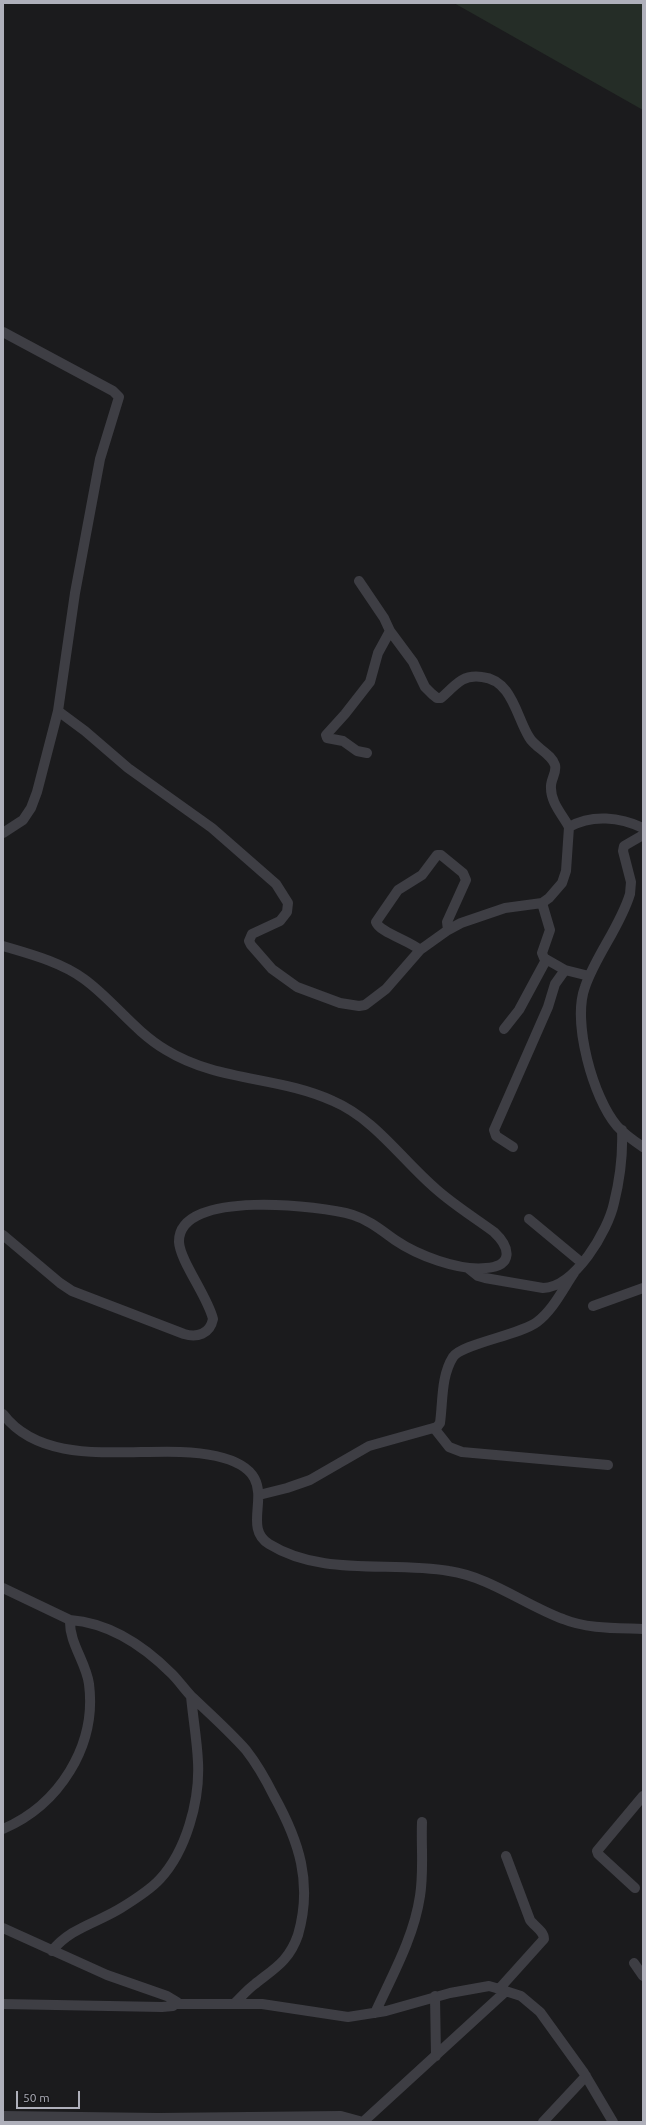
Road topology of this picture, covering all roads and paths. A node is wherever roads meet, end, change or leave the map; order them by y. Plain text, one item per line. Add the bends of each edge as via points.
1 (3, 332) edge
2 (359, 581) dead end
3 (390, 631) junction
4 (58, 711) junction
5 (367, 753) dead end
6 (569, 827) junction
7 (643, 828) edge
8 (3, 833) edge
9 (643, 835) edge
10 (542, 903) junction
11 (448, 930) junction
12 (3, 946) edge
13 (420, 950) junction
14 (546, 960) junction
15 (565, 970) junction
16 (589, 976) junction
17 (504, 1029) dead end
18 (622, 1130) junction
19 (512, 1147) dead end
20 (643, 1147) edge
21 (529, 1219) dead end
22 (3, 1235) edge
23 (582, 1263) junction
24 (468, 1268) junction
25 (574, 1273) junction
26 (643, 1288) edge
27 (594, 1306) dead end
28 (3, 1414) edge
29 (434, 1428) junction
30 (608, 1465) dead end
31 (259, 1495) junction
32 (3, 1588) edge
33 (70, 1620) junction
34 (643, 1629) edge
35 (191, 1696) junction
36 (643, 1796) edge
37 (422, 1822) dead end
38 (3, 1829) edge
39 (506, 1856) dead end
40 (636, 1888) dead end
41 (3, 1928) edge
42 (52, 1952) junction
43 (634, 1963) dead end
44 (643, 1976) edge
45 (503, 1990) junction
46 (434, 1996) junction
47 (235, 2003) junction
48 (3, 2004) edge
49 (177, 2004) junction
50 (375, 2013) junction
51 (436, 2056) junction
52 (586, 2076) junction
53 (3, 2116) edge
54 (303, 2120) edge
55 (363, 2122) edge
56 (543, 2122) edge
57 (613, 2122) edge

1 - 4 street via 113,391 119,397 100,459 75,593
2 - 3 street
3 - 5 street via 378,653 370,682 326,735 327,738 343,741 357,751
3 - 6 street via 412,662 425,687 437,698 442,698 456,684 470,676 495,680 505,689 532,742 554,764 556,772 551,792 558,810
4 - 8 street via 32,808 23,820
4 - 13 street via 128,768 212,828 276,884 288,903 288,912 280,921 252,934 249,941 272,969 297,987 340,1002 365,1005 386,989
6 - 7 street via 582,820 602,818
6 - 10 street via 568,864 564,877 558,888
9 - 16 street via 624,846 631,882 630,894
10 - 11 street via 505,908
10 - 14 street via 550,930 542,953
11 - 13 street
11 - 13 street via 447,922 466,880 463,873 441,855 434,858 422,875 398,890 376,922 379,928
12 - 24 street via 74,972 149,1039 191,1064 222,1074 253,1078 319,1095 365,1120 435,1189 502,1240 508,1252 501,1264 492,1268
14 - 15 street
14 - 17 street via 519,1010
15 - 16 street
15 - 19 street via 555,984 548,1007 494,1130 496,1136
16 - 18 street via 582,1003 583,1037 587,1057 596,1087 606,1108
18 - 20 street
18 - 23 street via 622,1163 612,1210 594,1247
21 - 23 street
22 - 24 street via 72,1291 189,1335 200,1335 205,1332 213,1319 179,1241 183,1229 191,1221 201,1214 214,1210 267,1204 342,1212 370,1222 416,1251
23 - 25 street
24 - 25 street via 485,1278 543,1288 549,1288
25 - 29 street via 551,1309 536,1323 524,1330 467,1347 455,1354 445,1382 440,1423
26 - 27 street
28 - 31 street via 24,1432 41,1442 58,1447 99,1452 188,1451 228,1459 250,1471 256,1481
29 - 30 street via 449,1447 462,1452
29 - 31 street via 369,1446 310,1480
31 - 34 street via 257,1528 261,1536 271,1546 291,1554 342,1565 451,1571 484,1582 565,1620
32 - 33 street
33 - 35 street via 82,1621 130,1638 171,1674
33 - 38 street via 71,1636 89,1684 88,1712 82,1746 71,1771 38,1809
35 - 42 street via 198,1762 197,1783 191,1816 176,1854 153,1885 116,1911 73,1932
35 - 47 street via 228,1731 253,1760 291,1829 302,1861 303,1909 295,1941 281,1964
36 - 40 street via 597,1851
37 - 50 street via 421,1888 418,1904 397,1966
39 - 45 street via 530,1920 534,1927 542,1932 544,1939
41 - 42 street
42 - 49 street via 171,1998
43 - 44 street
45 - 46 street via 489,1986
45 - 51 street
45 - 52 street via 525,1998 540,2012
46 - 50 street
46 - 51 street
47 - 49 street
47 - 50 street via 282,2006 339,2017
48 - 49 street via 162,2007
51 - 55 street
52 - 56 street
52 - 57 street
53 - 54 street
54 - 55 street via 341,2116

